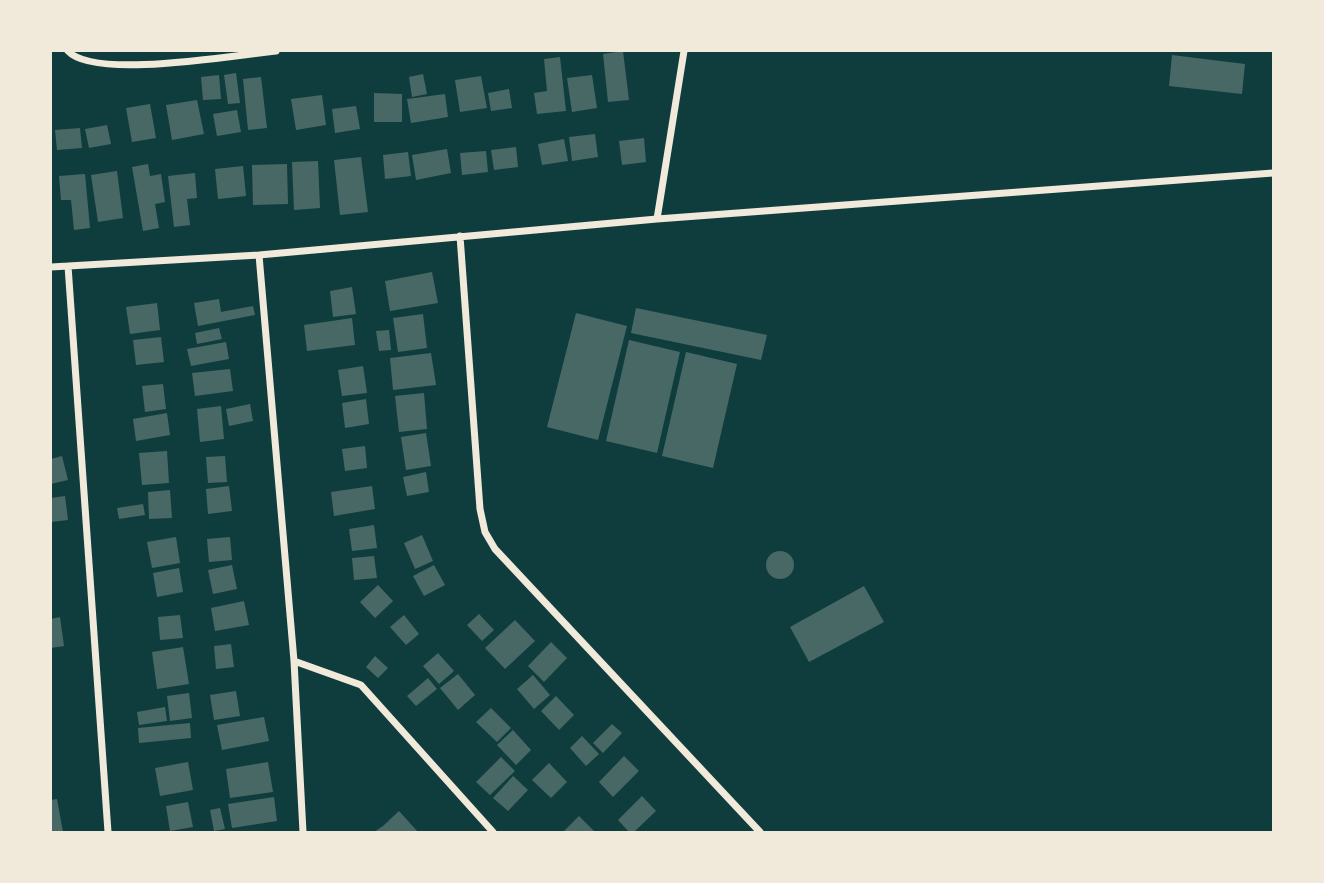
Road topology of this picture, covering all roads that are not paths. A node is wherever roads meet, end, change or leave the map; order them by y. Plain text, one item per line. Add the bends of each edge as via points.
1 (68, 51) edge
2 (276, 51) edge
3 (684, 51) edge
4 (1273, 173) edge
5 (657, 219) junction
6 (460, 236) junction
7 (259, 255) junction
8 (68, 266) junction
9 (51, 267) edge
10 (294, 662) junction
11 (108, 832) edge
12 (303, 832) edge
13 (493, 832) edge
14 (760, 832) edge

1 - 2 street via 100,64 128,66
3 - 5 street
4 - 5 street
5 - 6 street
6 - 7 street
6 - 14 street via 485,531 495,549
7 - 8 street
7 - 10 street
8 - 9 street
8 - 11 street
10 - 12 street
10 - 13 street via 361,685

